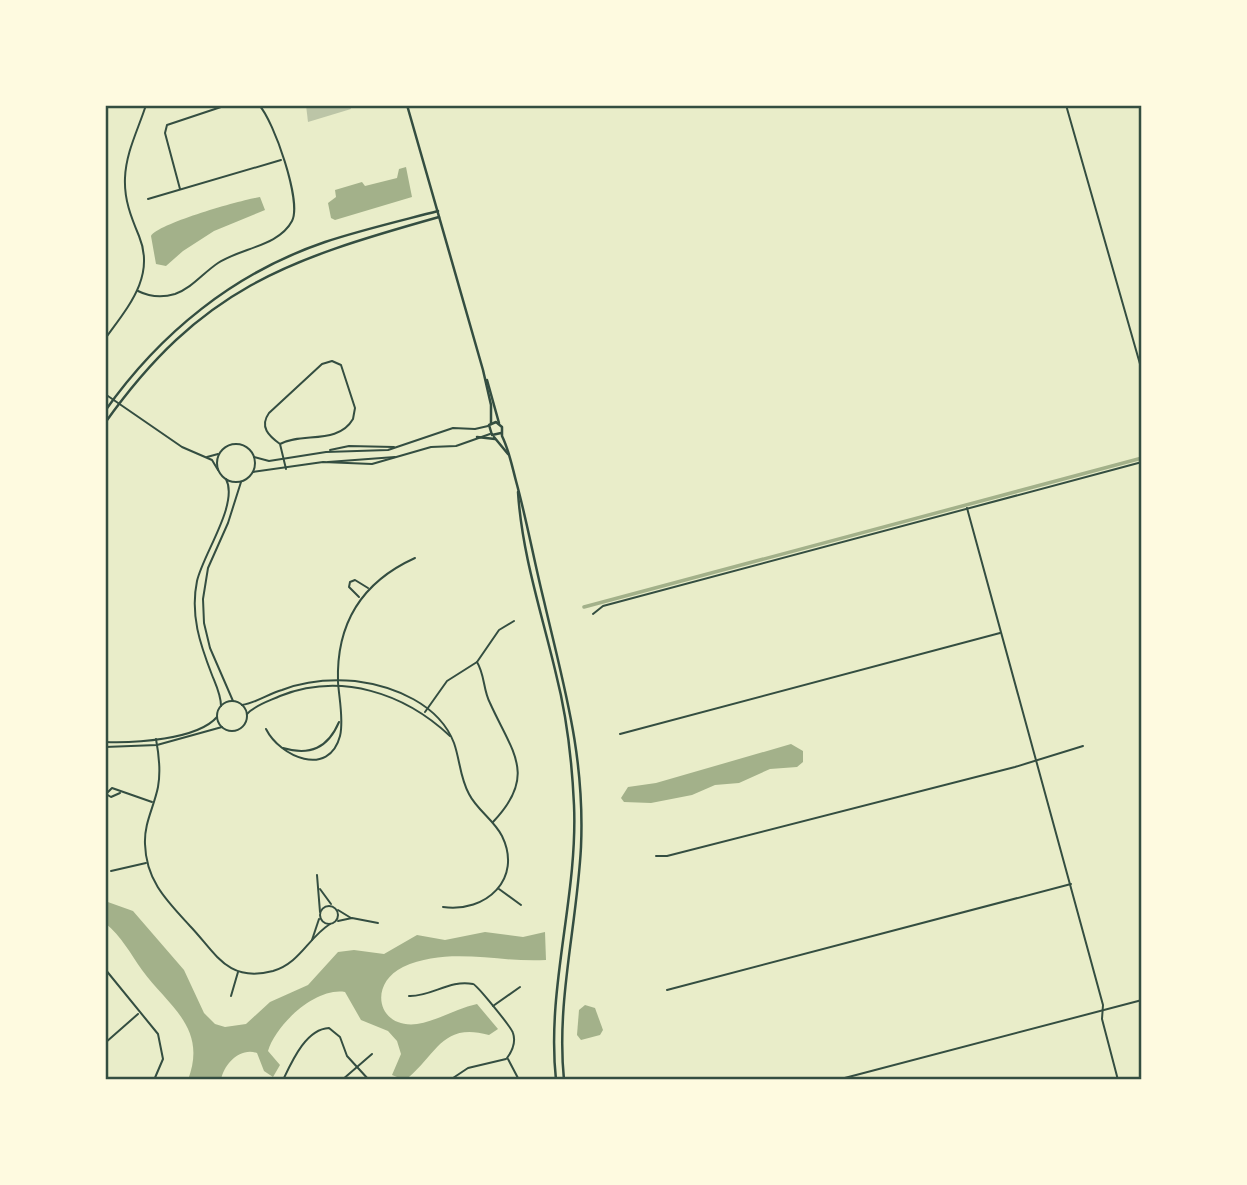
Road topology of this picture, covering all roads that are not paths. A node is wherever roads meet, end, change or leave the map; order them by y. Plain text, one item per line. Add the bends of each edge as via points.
1 (146, 105) edge
2 (227, 105) edge
3 (407, 105) edge
4 (1066, 105) edge
5 (222, 106) edge
6 (260, 106) edge
7 (282, 160) junction
8 (181, 190) junction
9 (148, 199) dead end
10 (438, 211) junction
11 (439, 218) junction
12 (138, 291) junction
13 (105, 339) edge
14 (483, 370) junction
15 (1142, 371) edge
16 (105, 394) edge
17 (105, 411) edge
18 (105, 423) edge
19 (490, 424) junction
20 (499, 424) junction
21 (501, 433) junction
22 (491, 434) junction
23 (477, 437) junction
24 (498, 440) junction
25 (411, 443) junction
26 (281, 444) junction
27 (397, 447) junction
28 (343, 451) junction
29 (221, 452) junction
30 (326, 452) junction
31 (414, 452) junction
32 (509, 456) junction
33 (206, 457) junction
34 (254, 457) junction
35 (400, 457) junction
36 (284, 459) junction
37 (343, 460) junction
38 (323, 462) junction
39 (1142, 462) edge
40 (286, 469) junction
41 (218, 470) junction
42 (253, 472) junction
43 (226, 479) junction
44 (240, 482) junction
45 (518, 489) junction
46 (967, 508) junction
47 (225, 512) junction
48 (231, 513) junction
49 (415, 558) dead end
50 (369, 588) junction
51 (359, 598) junction
52 (593, 614) dead end
53 (514, 621) dead end
54 (1001, 633) junction
55 (477, 662) junction
56 (338, 680) junction
57 (338, 686) junction
58 (233, 701) junction
59 (242, 705) junction
60 (221, 706) junction
61 (427, 708) junction
62 (424, 713) junction
63 (247, 714) junction
64 (217, 717) junction
65 (340, 721) junction
66 (222, 727) junction
67 (266, 729) dead end
68 (620, 734) dead end
69 (450, 736) junction
70 (156, 739) junction
71 (105, 742) edge
72 (157, 745) junction
73 (1083, 746) dead end
74 (105, 747) edge
75 (282, 748) junction
76 (1037, 761) junction
77 (120, 793) dead end
78 (153, 802) junction
79 (574, 805) junction
80 (581, 805) junction
81 (492, 822) junction
82 (656, 856) dead end
83 (147, 862) junction
84 (110, 871) dead end
85 (317, 874) dead end
86 (1071, 884) junction
87 (319, 888) junction
88 (498, 888) junction
89 (520, 905) dead end
90 (333, 906) junction
91 (443, 907) dead end
92 (337, 910) junction
93 (320, 912) junction
94 (320, 917) junction
95 (352, 918) junction
96 (335, 921) junction
97 (378, 923) dead end
98 (330, 924) junction
99 (312, 941) junction
100 (105, 969) edge
101 (239, 971) junction
102 (520, 987) dead end
103 (667, 990) dead end
104 (231, 996) dead end
105 (409, 996) dead end
106 (1142, 1000) edge
107 (492, 1007) junction
108 (1102, 1010) junction
109 (139, 1013) junction
110 (105, 1043) edge
111 (372, 1054) dead end
112 (507, 1058) junction
113 (356, 1068) junction
114 (456, 1078) edge
115 (154, 1080) edge
116 (283, 1080) edge
117 (342, 1080) edge
118 (369, 1080) edge
119 (450, 1080) edge
120 (519, 1080) edge
121 (556, 1080) edge
122 (564, 1080) edge
123 (837, 1080) edge
124 (1118, 1080) edge

1 - 12 street via 125,177 128,208 144,254
2 - 5 street
3 - 10 main road
4 - 15 street
5 - 8 street via 170,122 165,129
6 - 7 street via 274,128
7 - 8 street
7 - 12 street via 295,201 291,222 277,237 228,257 178,293 155,296
8 - 9 street
10 - 11 main road
10 - 17 main road via 325,242 248,277 180,326
11 - 14 main road
11 - 18 main road via 323,251 252,284 184,332 146,369
12 - 13 street
14 - 19 main road via 492,411
14 - 20 main road
16 - 33 street via 175,443
19 - 20 main road
19 - 22 main road
19 - 25 street via 453,428
20 - 21 main road
21 - 22 main road
21 - 32 main road
22 - 23 street
22 - 24 main road
23 - 24 main road
23 - 31 street via 456,446
24 - 32 main road
25 - 27 street
25 - 31 street
26 - 26 street via 293,438 327,436 349,425 355,408 341,365 332,361 318,366 295,393 268,413 266,432
26 - 36 street
27 - 28 street
27 - 30 street via 349,446
28 - 30 street
28 - 37 street
29 - 33 street
29 - 34 street via 239,445
29 - 41 street
30 - 36 street
31 - 35 street
32 - 45 main road
33 - 41 street
34 - 36 street
34 - 42 street
35 - 37 street
35 - 38 street via 365,464
36 - 40 street
37 - 38 street
38 - 40 street
39 - 46 street
40 - 42 street
41 - 43 street
42 - 44 street
43 - 44 street
43 - 47 street
44 - 48 street
45 - 79 main road via 531,579 564,713
45 - 80 main road via 569,697
46 - 52 street via 608,605
46 - 54 street
47 - 48 street
47 - 60 street via 201,567 195,599 198,637
48 - 58 street via 208,568 203,610 210,648
49 - 50 street
50 - 51 street
50 - 51 street via 350,582
51 - 56 street via 342,636
53 - 55 street via 499,630
54 - 68 street
54 - 76 street
55 - 61 street via 447,681
55 - 81 street via 489,703 518,762 516,792
56 - 57 street
56 - 59 street via 300,684
56 - 61 street via 393,690
57 - 62 street via 390,695
57 - 63 street via 286,694
57 - 65 street
58 - 59 street
58 - 60 street
59 - 63 street
60 - 64 street
61 - 62 street
61 - 69 street
62 - 69 street
63 - 66 street via 239,730
64 - 66 street
64 - 70 street via 195,730
65 - 75 street via 321,747 301,752
65 - 75 street via 335,746 321,758 302,760
66 - 72 street
67 - 75 street
69 - 81 street via 470,796
70 - 71 street
70 - 72 street
72 - 74 street
72 - 78 street via 160,779
73 - 76 street
76 - 82 street
76 - 86 street
77 - 78 street
78 - 83 street via 145,832
79 - 80 main road
79 - 121 main road via 570,896 554,1020
80 - 122 main road via 578,902 563,1021
81 - 88 street via 506,851 507,867
83 - 84 street
83 - 101 street via 169,906 210,953
85 - 87 street
86 - 103 street
86 - 108 street
87 - 90 street
87 - 93 street
88 - 89 street
88 - 91 street via 474,906
90 - 92 street
90 - 93 street
92 - 95 street
92 - 96 street
93 - 94 street
94 - 98 street
94 - 99 street
95 - 96 street
95 - 97 street
96 - 98 street
98 - 99 street
99 - 101 street via 298,958 279,969
100 - 109 street
101 - 104 street
102 - 107 street
105 - 107 street via 474,984
106 - 108 street
107 - 112 street via 513,1033 514,1045
108 - 123 street
108 - 124 street
109 - 110 street
109 - 115 street via 162,1042 163,1059
111 - 113 street
112 - 114 street via 468,1068
112 - 120 street
113 - 116 street via 340,1037 329,1028 311,1037
113 - 117 street
113 - 118 street
114 - 119 street

